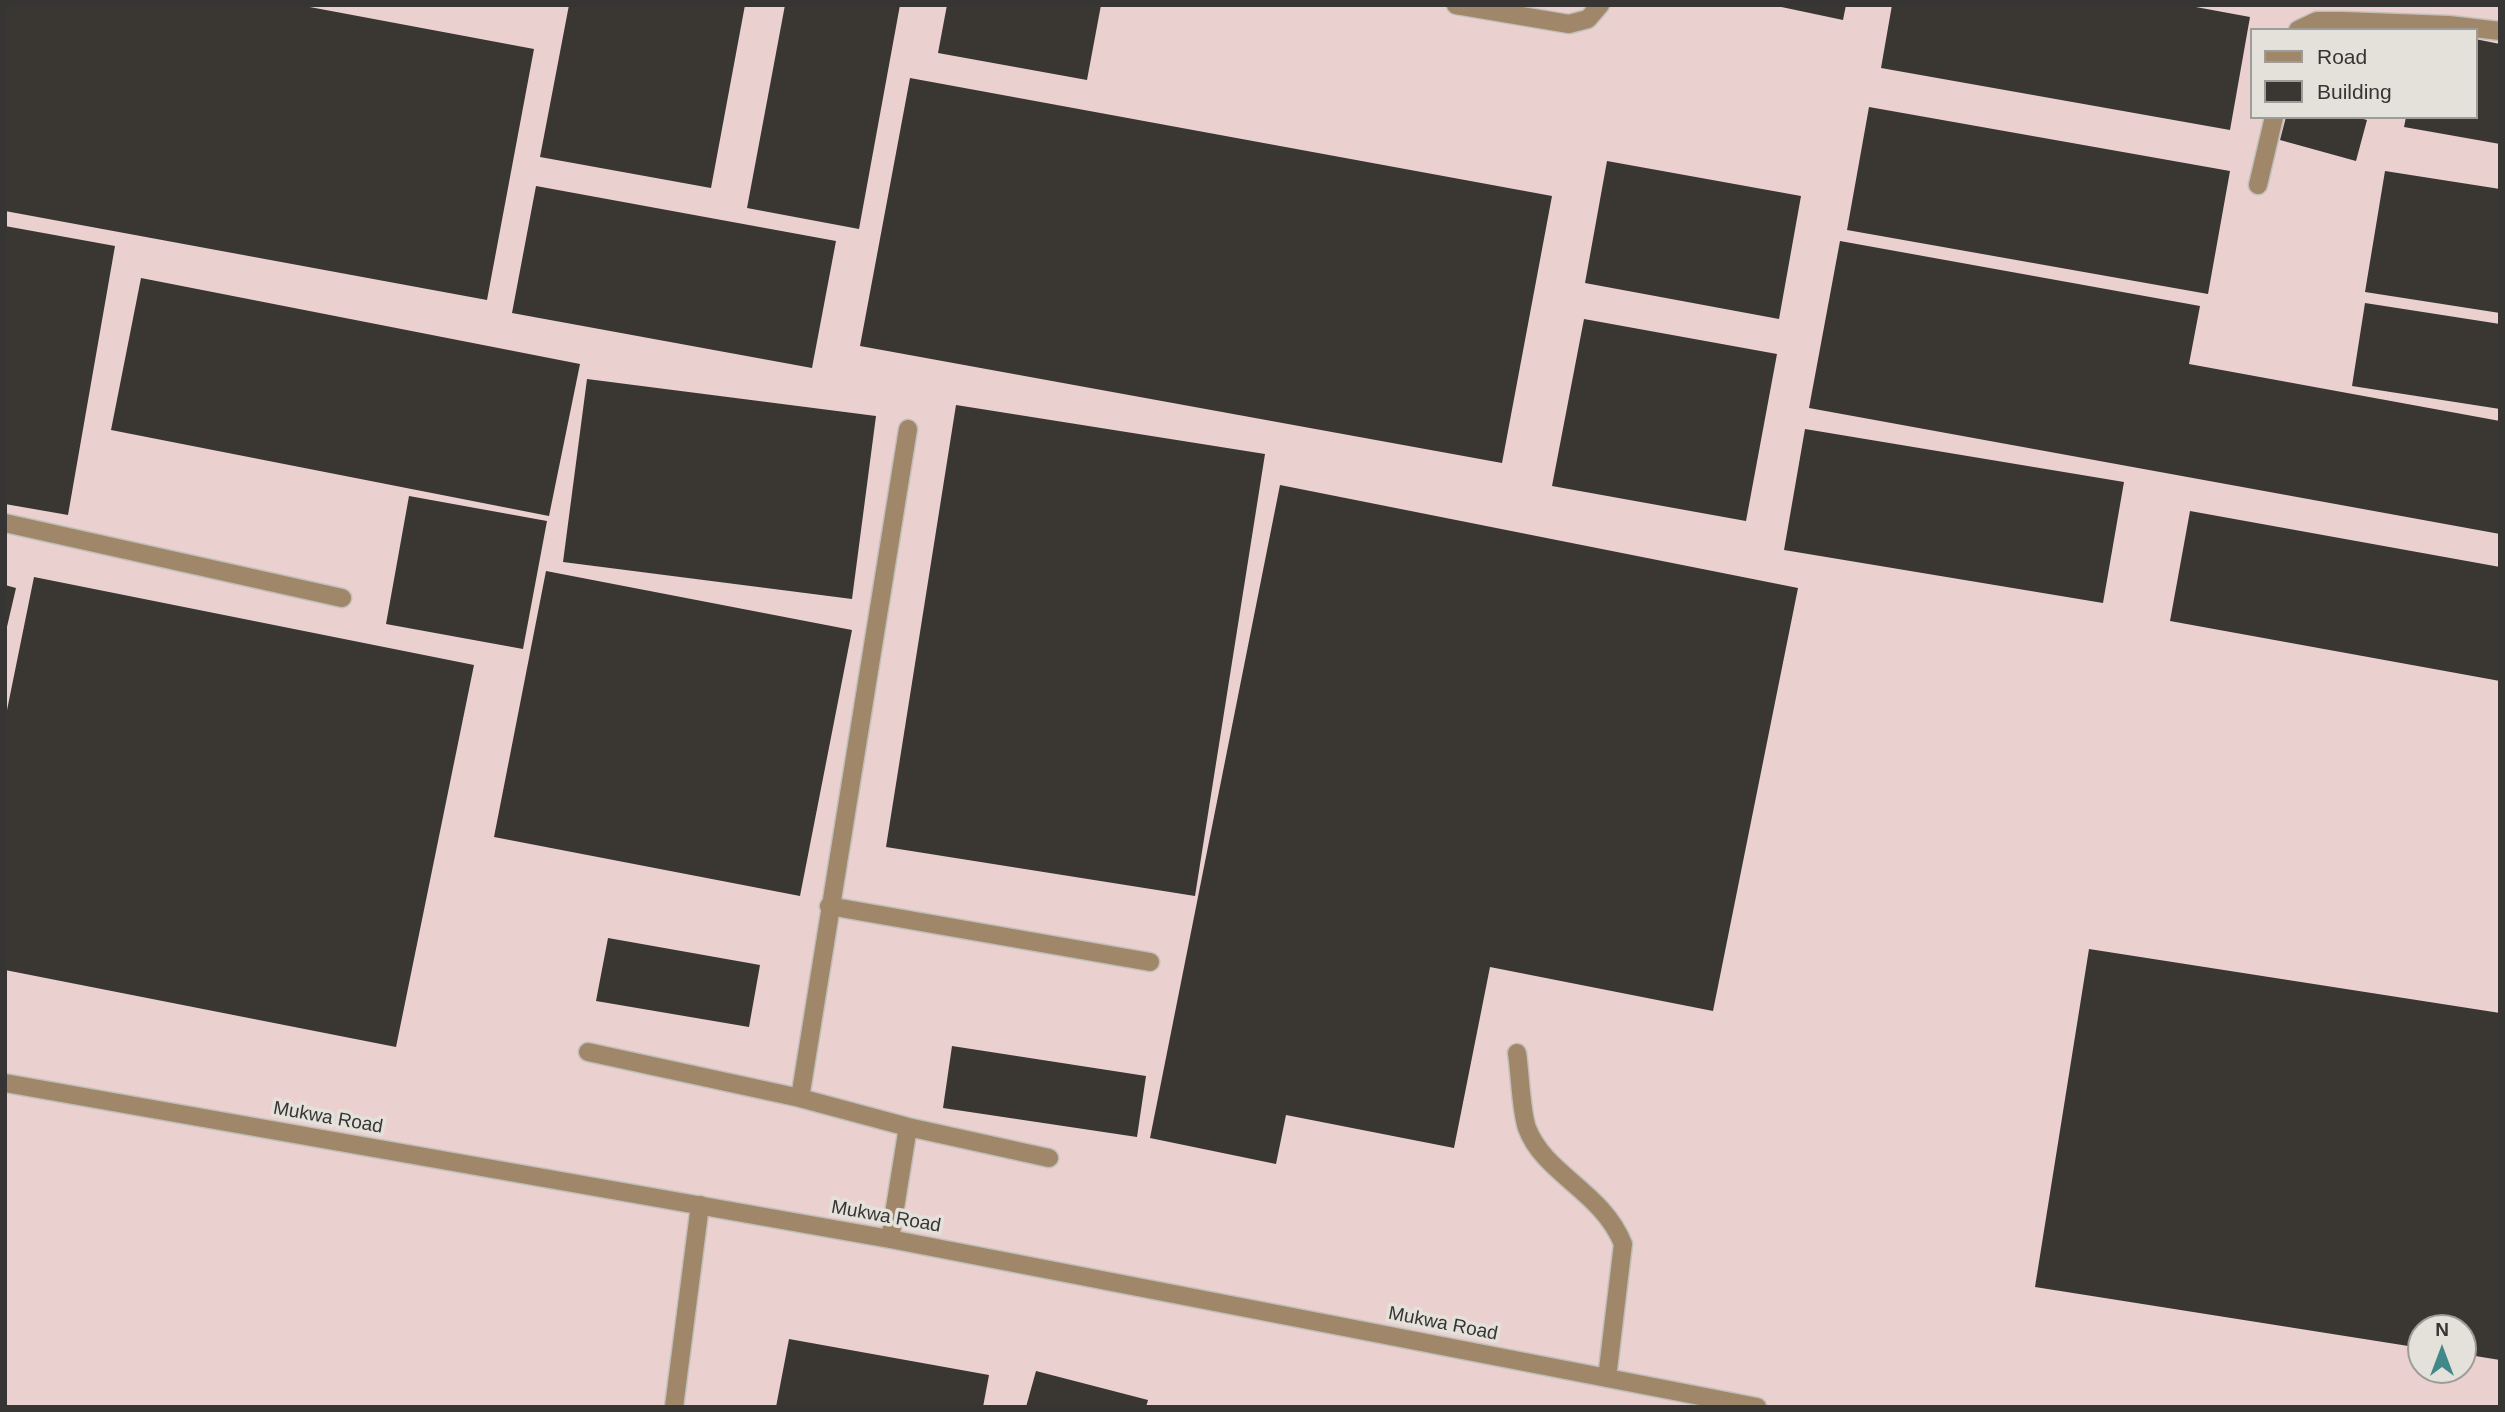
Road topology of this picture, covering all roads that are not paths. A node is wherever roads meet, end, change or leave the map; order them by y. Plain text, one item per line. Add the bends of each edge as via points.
1 (1456, 5) edge
2 (1600, 5) edge
3 (2302, 28) edge
4 (2474, 28) edge
5 (2477, 28) edge
6 (2500, 31) edge
7 (2274, 119) edge
8 (2258, 185) dead end
9 (908, 429) dead end
10 (5, 523) edge
11 (342, 598) dead end
12 (829, 906) junction
13 (1150, 961) dead end
14 (589, 1052) dead end
15 (1517, 1053) dead end
16 (5, 1083) edge
17 (800, 1098) junction
18 (908, 1127) junction
19 (1049, 1158) dead end
20 (700, 1205) junction
21 (890, 1239) junction
22 (1607, 1378) junction
23 (674, 1407) edge
24 (1757, 1407) edge

1 - 2 street via 1569,24 1588,19
3 - 4 street via 2317,21 2343,21
5 - 6 street
7 - 8 street
9 - 12 street
10 - 11 street
12 - 13 street
12 - 17 street
14 - 17 street
15 - 22 street via 1527,1128 1546,1158 1604,1211 1623,1244
16 - 20 street, Mukwa Road
17 - 18 street
18 - 19 street
18 - 21 street
20 - 21 street, Mukwa Road
20 - 23 street
21 - 22 street, Mukwa Road
22 - 24 street, Mukwa Road

